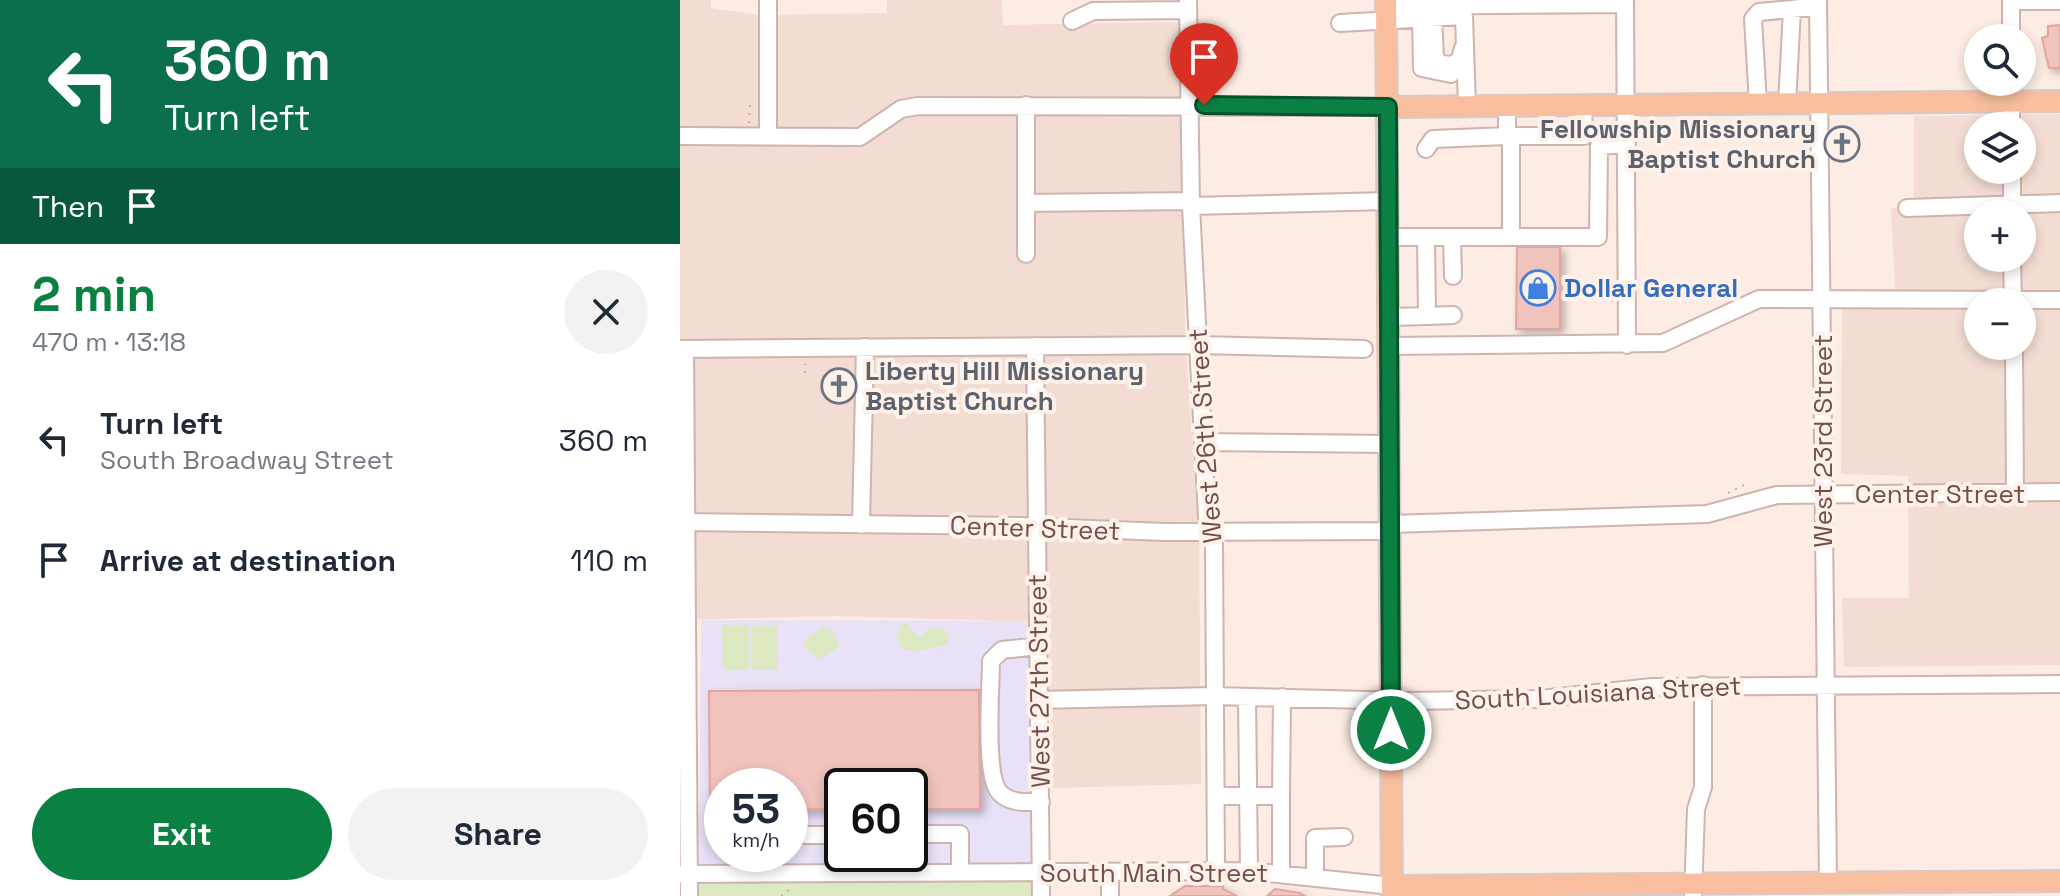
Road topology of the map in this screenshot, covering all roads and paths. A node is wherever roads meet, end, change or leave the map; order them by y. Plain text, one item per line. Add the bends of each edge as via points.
1 (768, 0) edge
2 (2011, 1) edge
3 (2060, 1) edge
4 (1625, 2) edge
5 (1818, 3) edge
6 (1188, 5) edge
7 (1386, 9) edge
8 (1792, 9) junction
9 (1464, 16) junction
10 (1427, 18) junction
11 (1072, 21) dead end
12 (1340, 23) dead end
13 (2011, 24) edge
14 (1465, 77) junction
15 (1964, 95) edge
16 (2033, 96) edge
17 (750, 101) dead end
18 (2060, 101) edge
19 (1821, 103) junction
20 (1758, 104) junction
21 (1026, 105) junction
22 (1191, 105) junction
23 (1787, 105) junction
24 (1626, 106) junction
25 (1388, 107) junction
26 (1467, 107) junction
27 (1507, 107) junction
28 (1583, 107) junction
29 (680, 136) edge
30 (1509, 136) junction
31 (1584, 136) junction
32 (748, 137) junction
33 (768, 137) junction
34 (1627, 144) junction
35 (1599, 146) junction
36 (1426, 149) dead end
37 (1388, 201) junction
38 (1026, 203) junction
39 (2060, 203) edge
40 (1191, 204) junction
41 (2036, 206) edge
42 (1907, 208) dead end
43 (1964, 208) edge
44 (1389, 237) junction
45 (1452, 237) junction
46 (1511, 237) junction
47 (1426, 238) junction
48 (1026, 254) dead end
49 (1453, 276) dead end
50 (1821, 299) junction
51 (1964, 300) edge
52 (2060, 300) edge
53 (2036, 301) edge
54 (1453, 315) dead end
55 (1427, 316) junction
56 (1389, 317) junction
57 (1198, 345) junction
58 (1627, 345) junction
59 (1035, 346) junction
60 (1390, 346) junction
61 (865, 347) junction
62 (683, 349) edge
63 (1364, 349) dead end
64 (805, 359) dead end
65 (2014, 360) edge
66 (805, 373) dead end
67 (683, 437) edge
68 (1203, 442) junction
69 (1389, 444) junction
70 (2060, 492) edge
71 (2015, 493) junction
72 (1824, 494) junction
73 (684, 522) edge
74 (861, 525) junction
75 (1037, 528) junction
76 (1390, 528) junction
77 (1213, 532) junction
78 (683, 609) edge
79 (1039, 646) junction
80 (2060, 684) edge
81 (1703, 685) junction
82 (1825, 685) junction
83 (1214, 696) junction
84 (1247, 697) junction
85 (1282, 697) junction
86 (1391, 698) junction
87 (1039, 700) junction
88 (683, 703) edge
89 (1249, 795) junction
90 (1216, 796) junction
91 (1281, 796) junction
92 (1041, 802) junction
93 (928, 834) edge
94 (1344, 837) dead end
95 (1249, 871) junction
96 (1041, 872) junction
97 (1110, 872) junction
98 (1216, 872) junction
99 (960, 873) junction
100 (1281, 873) junction
101 (684, 874) edge
102 (760, 874) joint
103 (1315, 877) junction
104 (2060, 881) edge
105 (1828, 882) junction
106 (1953, 889) edge
107 (789, 890) dead end
108 (1694, 890) edge
109 (1392, 891) edge
110 (1496, 891) edge
111 (689, 896) edge
112 (781, 896) edge
113 (1041, 896) edge
114 (1110, 896) edge

1 - 33 street
2 - 3 street
2 - 13 street
4 - 9 street
4 - 24 street
5 - 8 street
5 - 19 street, West 23rd Street
6 - 11 street via 1093,11
6 - 22 street, West 26th Street
7 - 9 street
7 - 10 street
7 - 12 street
7 - 25 main road
8 - 20 street via 1759,12 1753,19
8 - 23 street
9 - 10 street
9 - 10 street via 1460,59 1445,65 1435,58
9 - 14 street
10 - 14 street via 1422,68
14 - 26 street
15 - 19 main road
16 - 18 main road
17 - 32 path
19 - 23 main road
19 - 50 street, West 23rd Street
20 - 23 main road
20 - 24 main road
21 - 22 street
21 - 33 street via 904,107 860,137
21 - 38 street
22 - 25 street
22 - 40 street, West 26th Street
24 - 28 main road
24 - 34 street
25 - 26 main road
25 - 37 main road
26 - 27 main road
27 - 28 main road
27 - 30 street
28 - 31 street
29 - 32 street
30 - 31 street
30 - 36 street via 1433,139
30 - 46 street
31 - 35 street
32 - 33 street
34 - 35 street
34 - 58 street
35 - 46 street via 1598,237
37 - 40 street
37 - 44 main road
38 - 40 street
38 - 48 street
39 - 41 street
40 - 57 street, West 26th Street
42 - 43 street
44 - 47 street
44 - 56 main road
45 - 46 street
45 - 47 street
45 - 49 street
47 - 55 street
50 - 51 street
50 - 58 street via 1759,299 1675,340
50 - 72 street, West 23rd Street
52 - 53 street
54 - 55 street
55 - 56 street
56 - 60 main road
57 - 59 street
57 - 63 street
57 - 68 street, West 26th Street
58 - 60 street
59 - 61 street
59 - 75 street, West 27th Street
60 - 69 main road
61 - 62 street
61 - 74 street
62 - 67 street
64 - 66 path
65 - 71 street
67 - 73 street
68 - 69 street
68 - 77 street, West 26th Street via 1207,517
69 - 76 main road
70 - 71 street, Center Street
71 - 72 street, Center Street
72 - 76 street, Center Street via 1759,498 1710,514
72 - 82 street, West 23rd Street
73 - 74 street, Center Street
73 - 78 street
74 - 75 street, Center Street
75 - 77 street, Center Street
75 - 79 street, West 27th Street
76 - 77 street, Center Street
76 - 86 main road
77 - 83 street, West 26th Street
78 - 88 street
79 - 87 street, West 27th Street
79 - 92 street via 1002,650 991,661 991,730 993,782 1001,794 1016,802
80 - 82 street, South Louisiana Street
81 - 82 street, South Louisiana Street
81 - 86 street, South Louisiana Street via 1541,699
81 - 108 street via 1703,787 1696,809
82 - 105 street, West 23rd Street
83 - 84 street, South Louisiana Street
83 - 87 street, South Louisiana Street
83 - 90 street, West 26th Street
84 - 85 street, South Louisiana Street
84 - 89 street
85 - 86 street, South Louisiana Street
85 - 91 street
86 - 109 main road
87 - 92 street, West 27th Street
88 - 101 street
89 - 90 street
89 - 91 street
89 - 95 street
90 - 98 street, West 26th Street
91 - 100 street
92 - 96 street, West 27th Street
93 - 99 street via 960,834
94 - 103 street via 1315,838
95 - 98 street, South Main Street
95 - 100 street, South Main Street
96 - 97 street, South Main Street
96 - 99 street, South Main Street
96 - 113 street, West 27th Street
97 - 98 street, South Main Street
97 - 114 street
99 - 102 street, South Main Street
100 - 103 street, South Main Street
101 - 102 street, South Main Street
101 - 111 street
103 - 109 street, South Main Street
104 - 106 main road, South Main Street
105 - 106 main road, South Main Street
105 - 108 main road, South Main Street
107 - 112 path
108 - 110 main road, South Main Street
109 - 110 main road, South Main Street

